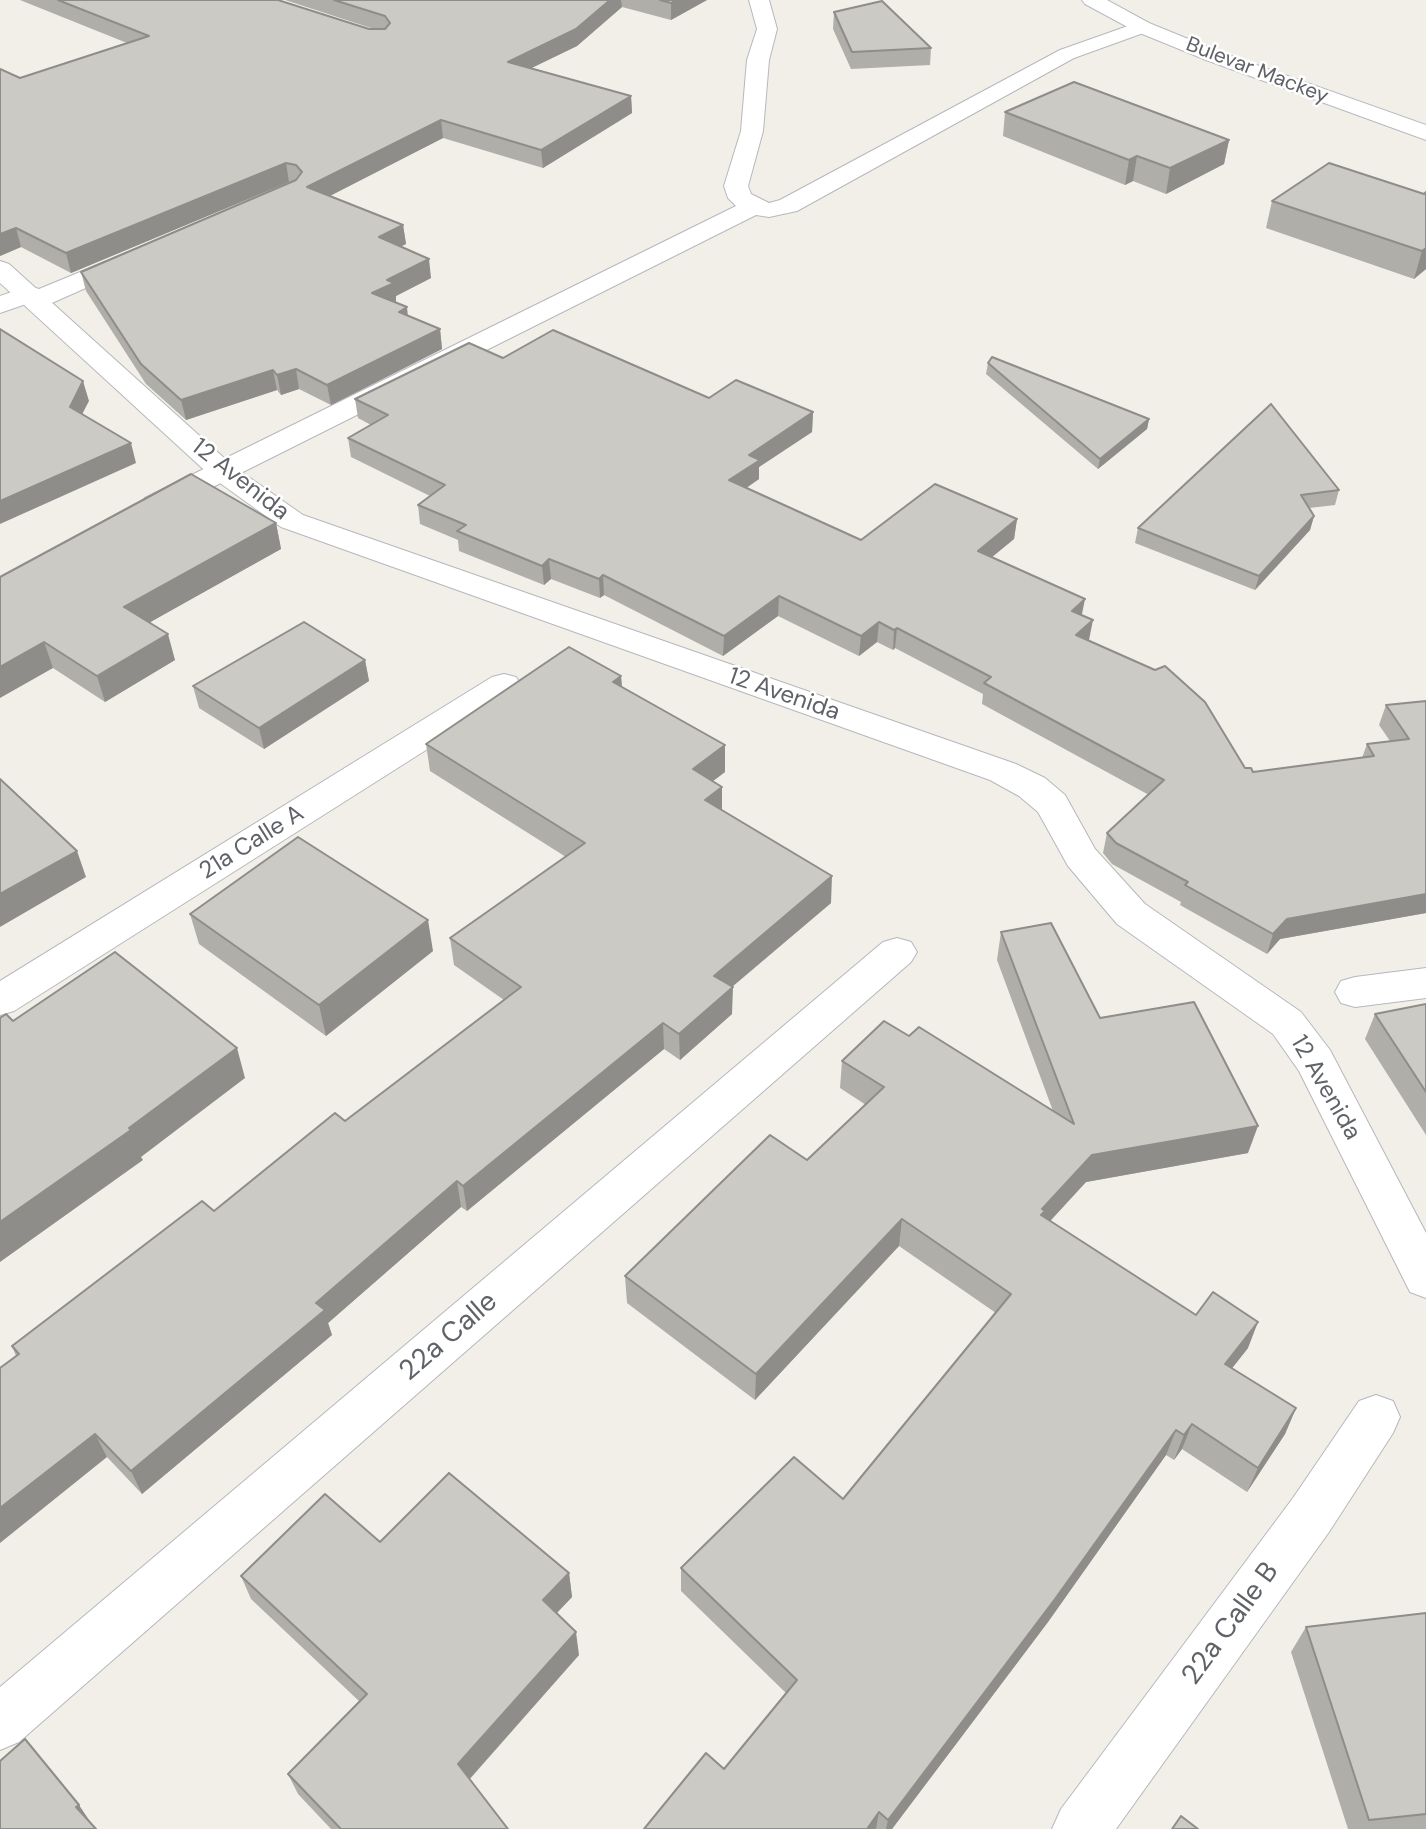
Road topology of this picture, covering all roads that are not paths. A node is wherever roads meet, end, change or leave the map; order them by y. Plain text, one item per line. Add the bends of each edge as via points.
1 (759, 0) edge
2 (1092, 0) edge
3 (1142, 27) junction
4 (1426, 134) edge
5 (753, 207) junction
6 (155, 249) edge
7 (0, 269) edge
8 (22, 300) edge
9 (223, 472) junction
10 (132, 515) edge
11 (505, 685) dead end
12 (897, 952) dead end
13 (1426, 983) edge
14 (1355, 992) dead end
15 (0, 1000) edge
16 (1426, 1278) edge
17 (1376, 1417) dead end
18 (0, 1723) edge
19 (1081, 1829) edge

1 - 5 street via 767,29 758,60 752,131 736,186 740,198
2 - 3 street, Bulevar Mackey
3 - 4 street, Bulevar Mackey
3 - 5 street via 1067,54 788,206
5 - 9 street
6 - 8 street
7 - 8 street, 12 Avenida
8 - 9 street, 12 Avenida
9 - 10 street
9 - 16 street, 12 Avenida via 292,521 1003,772 1032,788 1052,804 1081,857 1131,914 1287,1023 1315,1061
11 - 15 street, 21a Calle A
12 - 18 street, 22a Calle
13 - 14 street
17 - 19 street, 22a Calle B via 1311,1516

